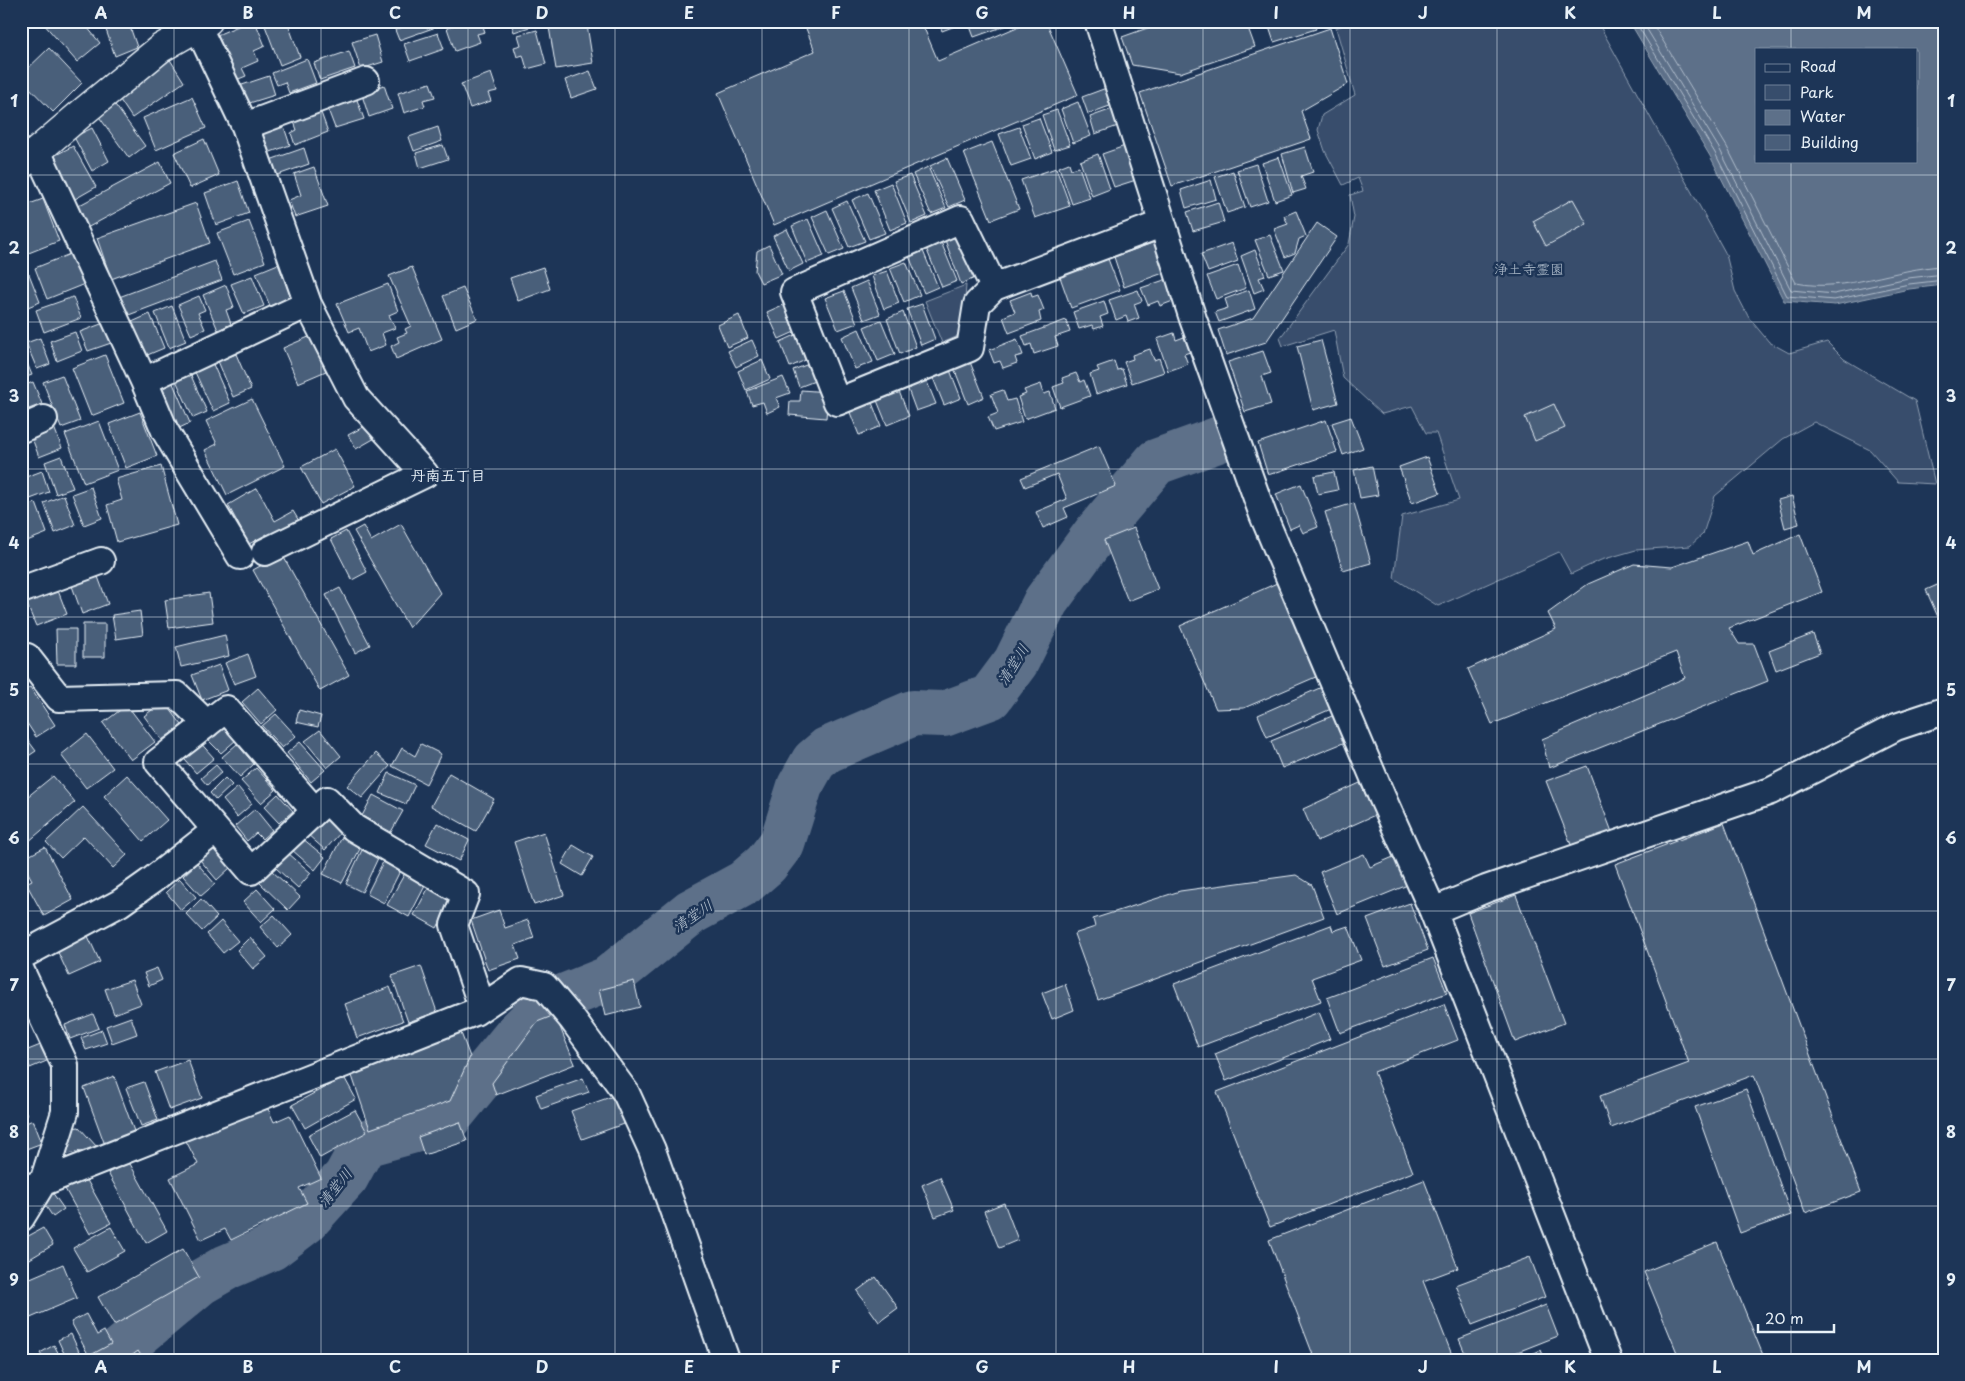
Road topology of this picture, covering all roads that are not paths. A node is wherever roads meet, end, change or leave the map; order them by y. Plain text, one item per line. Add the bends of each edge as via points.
1 (1098, 21) edge
2 (200, 23) edge
3 (366, 81) dead end
4 (245, 126) junction
5 (29, 158) edge
6 (1161, 224) junction
7 (994, 287) junction
8 (308, 304) junction
9 (144, 381) junction
10 (101, 561) dead end
11 (21, 590) edge
12 (21, 657) edge
13 (1944, 711) edge
14 (207, 724) junction
15 (315, 811) junction
16 (216, 830) junction
17 (1433, 911) junction
18 (21, 956) edge
19 (21, 971) edge
20 (482, 1007) junction
21 (32, 1187) edge
22 (21, 1218) edge
23 (726, 1360) edge
24 (1608, 1360) edge

1 - 6 street
2 - 4 street
2 - 5 street via 161,48
3 - 4 street
4 - 8 street
5 - 9 street
6 - 7 street
6 - 17 street via 1262,515
7 - 7 street via 977,304 970,348 837,402 794,292 961,219
8 - 9 street
8 - 9 street via 356,398 425,474 252,554 165,431
10 - 11 street
12 - 14 street via 27,657 59,698 177,696
13 - 17 street via 1896,727 1770,790 1486,888
14 - 15 street via 226,709
14 - 16 street via 158,762
15 - 16 street via 251,871
15 - 20 street via 328,800 354,828 466,894 454,925
16 - 18 street via 120,903
17 - 24 street
19 - 21 street via 65,1064 65,1112
20 - 21 street
20 - 23 street via 520,981 544,986 626,1093 652,1150
21 - 22 street

